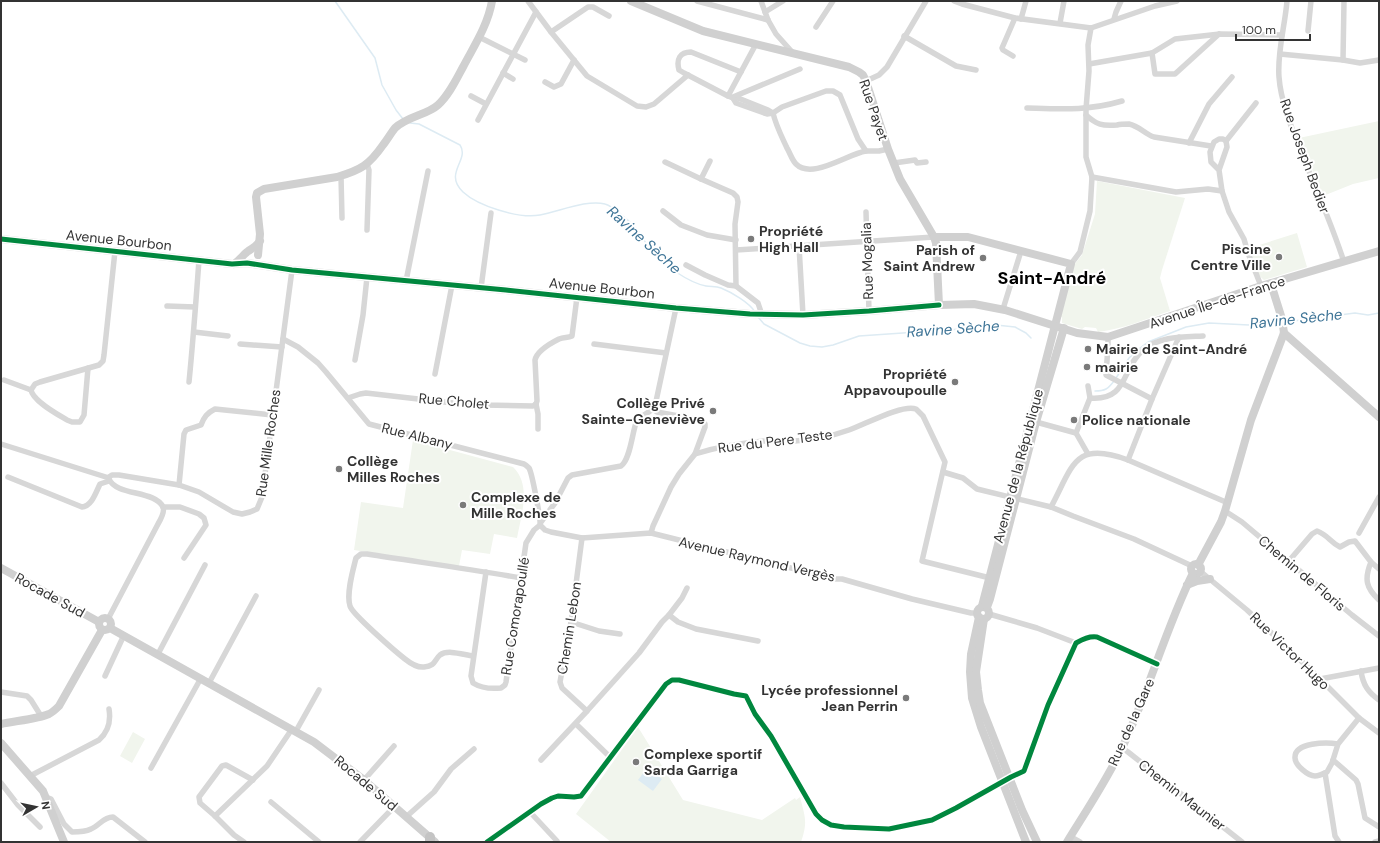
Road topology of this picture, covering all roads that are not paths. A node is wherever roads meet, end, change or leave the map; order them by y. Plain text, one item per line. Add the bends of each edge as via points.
1 (492, 1) edge
2 (528, 1) edge
3 (631, 1) edge
4 (697, 1) edge
5 (761, 1) edge
6 (783, 1) edge
7 (833, 1) edge
8 (926, 1) edge
9 (954, 1) edge
10 (1026, 1) edge
11 (1064, 1) edge
12 (1121, 1) edge
13 (1177, 1) edge
14 (1287, 1) edge
15 (1311, 1) edge
16 (1344, 1) edge
17 (1154, 4) edge
18 (536, 12) junction
19 (765, 12) junction
20 (609, 16) dead end
21 (1015, 18) junction
22 (1021, 19) junction
23 (1114, 19) junction
24 (768, 20) junction
25 (1060, 23) junction
26 (816, 27) dead end
27 (1091, 28) junction
28 (1308, 31) dead end
29 (551, 32) junction
30 (1220, 34) junction
31 (1282, 35) junction
32 (904, 36) junction
33 (479, 37) junction
34 (756, 44) junction
35 (794, 53) junction
36 (1152, 53) junction
37 (513, 54) junction
38 (1280, 54) junction
39 (1013, 56) dead end
40 (525, 60) dead end
41 (574, 60) junction
42 (1343, 60) junction
43 (1379, 60) edge
44 (1089, 64) junction
45 (800, 69) dead end
46 (976, 70) dead end
47 (741, 72) junction
48 (503, 73) junction
49 (688, 75) junction
50 (1232, 76) dead end
51 (513, 79) dead end
52 (866, 81) junction
53 (545, 82) dead end
54 (747, 91) junction
55 (471, 96) dead end
56 (731, 97) junction
57 (748, 101) junction
58 (1122, 101) dead end
59 (1256, 103) dead end
60 (486, 104) junction
61 (1027, 108) dead end
62 (1086, 112) junction
63 (773, 113) junction
64 (478, 120) dead end
65 (1226, 141) junction
66 (1189, 143) junction
67 (1211, 146) junction
68 (888, 149) junction
69 (866, 151) junction
70 (710, 161) dead end
71 (665, 162) dead end
72 (926, 162) dead end
73 (894, 163) junction
74 (367, 164) junction
75 (1219, 170) junction
76 (428, 171) dead end
77 (341, 176) junction
78 (1092, 177) junction
79 (701, 179) junction
80 (1222, 191) junction
81 (662, 211) dead end
82 (866, 212) dead end
83 (491, 213) dead end
84 (342, 218) dead end
85 (367, 230) dead end
86 (934, 237) junction
87 (1, 239) edge
88 (736, 240) junction
89 (866, 242) junction
90 (799, 246) junction
91 (736, 250) junction
92 (115, 251) junction
93 (1021, 251) junction
94 (1379, 251) edge
95 (252, 258) junction
96 (199, 260) junction
97 (1344, 262) junction
98 (1070, 264) junction
99 (686, 265) dead end
100 (292, 270) junction
101 (367, 277) junction
102 (406, 281) junction
103 (1271, 284) junction
104 (452, 285) junction
105 (736, 286) junction
106 (1261, 286) junction
107 (481, 288) junction
108 (577, 298) junction
109 (939, 305) junction
110 (167, 306) dead end
111 (195, 307) junction
112 (676, 308) junction
113 (1003, 309) junction
114 (869, 311) junction
115 (758, 315) junction
116 (803, 315) junction
117 (1055, 325) junction
118 (1064, 328) junction
119 (1284, 330) junction
120 (194, 332) junction
121 (228, 336) dead end
122 (1203, 336) dead end
123 (1108, 337) junction
124 (1179, 337) junction
125 (283, 339) junction
126 (240, 344) dead end
127 (594, 344) dead end
128 (282, 347) junction
129 (666, 353) junction
130 (355, 360) dead end
131 (88, 368) junction
132 (435, 374) dead end
133 (4, 380) dead end
134 (189, 382) dead end
135 (1122, 384) junction
136 (1088, 386) dead end
137 (31, 390) junction
138 (348, 398) junction
139 (1090, 398) junction
140 (1152, 399) junction
141 (536, 404) junction
142 (653, 409) junction
143 (272, 416) junction
144 (1379, 418) edge
145 (1036, 422) junction
146 (538, 429) dead end
147 (1076, 433) junction
148 (1, 444) edge
149 (698, 446) junction
150 (713, 448) junction
151 (695, 454) junction
152 (1088, 454) junction
153 (1128, 460) junction
154 (943, 472) junction
155 (8, 478) dead end
156 (109, 480) junction
157 (179, 485) junction
158 (1014, 497) junction
159 (1379, 497) edge
160 (1054, 501) junction
161 (163, 507) junction
162 (1051, 507) junction
163 (1227, 507) junction
164 (1058, 510) junction
165 (539, 511) junction
166 (550, 511) junction
167 (540, 524) junction
168 (651, 533) junction
169 (1359, 533) dead end
170 (582, 538) junction
171 (184, 558) dead end
172 (1288, 562) junction
173 (1371, 562) junction
174 (205, 565) dead end
175 (1, 568) edge
176 (1196, 569) junction
177 (1379, 569) edge
178 (486, 572) junction
179 (521, 578) junction
180 (990, 578) junction
181 (1210, 579) junction
182 (1188, 585) junction
183 (687, 588) dead end
184 (256, 596) dead end
185 (1379, 600) edge
186 (983, 613) junction
187 (669, 615) junction
188 (108, 619) joint
189 (571, 622) junction
190 (104, 627) junction
191 (620, 634) dead end
192 (124, 635) junction
193 (1379, 636) edge
194 (758, 641) dead end
195 (1076, 643) junction
196 (158, 654) junction
197 (473, 656) junction
198 (1157, 664) junction
199 (1379, 668) edge
200 (1361, 671) junction
201 (104, 676) dead end
202 (1332, 677) junction
203 (1320, 679) junction
204 (205, 680) junction
205 (319, 690) dead end
206 (1330, 690) junction
207 (1, 692) edge
208 (1379, 700) edge
209 (109, 709) dead end
210 (587, 711) junction
211 (41, 716) junction
212 (1359, 718) junction
213 (1, 724) edge
214 (576, 724) junction
215 (294, 730) junction
216 (1379, 733) edge
217 (1, 743) edge
218 (1338, 744) junction
219 (394, 746) dead end
220 (1122, 748) junction
221 (474, 749) dead end
222 (610, 757) junction
223 (541, 760) dead end
224 (1333, 760) junction
225 (151, 768) dead end
226 (1325, 773) junction
227 (30, 776) junction
228 (253, 780) junction
229 (364, 780) junction
230 (1006, 780) junction
231 (1, 783) edge
232 (46, 797) junction
233 (270, 802) dead end
234 (394, 807) junction
235 (530, 812) junction
236 (215, 816) junction
237 (406, 817) junction
238 (40, 827) dead end
239 (1379, 827) edge
240 (1069, 839) edge
241 (432, 840) edge
242 (557, 841) dead end
243 (1379, 841) edge
244 (64, 842) edge
245 (145, 842) edge
246 (244, 842) edge
247 (319, 842) edge
248 (360, 842) edge
249 (487, 842) edge
250 (1026, 842) edge
251 (1037, 842) edge
252 (1080, 842) edge
253 (1241, 842) edge
254 (1340, 842) edge
255 (1375, 842) edge

1 - 33 street
2 - 18 street
3 - 34 street, Rue Payet via 703,31
4 - 24 street
5 - 19 street
6 - 19 street
7 - 26 street
8 - 32 street
9 - 21 street
10 - 22 street
11 - 25 street
12 - 23 street
13 - 17 street
14 - 31 street, Rue Joseph Bedier
15 - 28 street
16 - 42 street
17 - 23 street
18 - 29 street
18 - 37 street
19 - 24 street
20 - 29 street via 588,7
21 - 22 street
21 - 39 street via 1002,48
22 - 25 street
23 - 27 street
24 - 35 street via 776,34
25 - 27 street
27 - 44 street via 1088,45
29 - 41 street
30 - 31 street
30 - 36 street via 1175,39
30 - 36 street via 1175,74 1156,75
31 - 38 street, Rue Joseph Bedier
32 - 46 street via 956,66
32 - 52 street via 887,67
33 - 37 street
33 - 74 street via 449,92 438,105 409,118 395,128
34 - 35 street, Rue Payet
34 - 47 street
35 - 52 street, Rue Payet via 849,68 863,75
36 - 44 street
37 - 40 street
37 - 48 street
38 - 42 street
38 - 97 street, Rue Joseph Bedier via 1280,89 1294,133
41 - 49 street via 587,76 642,107 654,104
41 - 53 street via 561,84 554,87
42 - 43 street via 1360,63
44 - 62 street
45 - 54 street
47 - 49 street via 689,52 681,54 678,60 678,70
47 - 56 street
48 - 51 street
48 - 60 street
49 - 56 street
50 - 66 street via 1209,104
52 - 68 street, Rue Payet
54 - 56 street
54 - 57 street
55 - 60 street
56 - 57 street
56 - 63 street via 736,103 748,108 767,114
57 - 63 street
58 - 62 street
59 - 65 street
60 - 64 street
61 - 62 street
62 - 66 street via 1100,125 1128,124 1154,137
62 - 78 street via 1086,157
63 - 69 street via 780,134 799,167 808,170 818,169 852,154
63 - 69 street via 782,107 826,91 833,91 840,95 844,102 858,139
65 - 67 street via 1219,139
65 - 75 street via 1227,147
66 - 67 street
67 - 75 street via 1211,162
68 - 69 street via 879,152
68 - 73 street, Rue Payet
70 - 79 street
71 - 79 street
72 - 73 street via 917,163 915,160
73 - 86 street, Rue Payet
74 - 77 street
74 - 85 street
75 - 80 street
76 - 102 street
77 - 84 street
77 - 95 street via 260,190 256,198 260,241
78 - 80 street via 1176,192 1208,189
78 - 98 street via 1085,237 1080,252
79 - 88 street via 737,197
80 - 106 street via 1229,212 1244,239
81 - 88 street via 681,225 707,235
82 - 89 street, Rue Mogalia
83 - 107 street
86 - 89 street
86 - 93 street via 968,237
86 - 109 street, Rue Payet via 937,247
87 - 92 street, Avenue Bourbon
88 - 91 street
89 - 90 street
89 - 114 street, Rue Mogalia
90 - 91 street
90 - 116 street
91 - 105 street
92 - 96 street, Avenue Bourbon
92 - 131 street, Avenue Bourbon via 104,356 98,365
93 - 98 street
93 - 113 street
94 - 97 street, Avenue Île-de-France
95 - 96 street, Avenue Bourbon via 234,264
95 - 100 street, Avenue Bourbon via 264,266
96 - 111 street
97 - 103 street, Avenue Île-de-France
98 - 117 street, Avenue de la République
99 - 105 street via 728,285
100 - 101 street, Avenue Bourbon
100 - 125 street, Rue Mille Roches
101 - 102 street, Avenue Bourbon
101 - 130 street
102 - 104 street, Avenue Bourbon
103 - 106 street, Avenue Île-de-France
103 - 119 street
104 - 107 street, Avenue Bourbon
104 - 132 street
105 - 115 street via 758,303
106 - 123 street, Avenue Île-de-France
107 - 108 street, Avenue Bourbon
108 - 112 street, Avenue Bourbon
108 - 141 street via 572,336 559,339 536,356
109 - 113 street, Avenue Bourbon via 974,304
109 - 114 street, Avenue Bourbon
110 - 111 street
111 - 120 street
112 - 115 street, Avenue Bourbon
112 - 129 street
113 - 117 street, Avenue Bourbon
114 - 116 street, Avenue Bourbon
115 - 116 street, Avenue Bourbon
117 - 118 street, Avenue Île-de-France
117 - 158 street, Avenue de la République
118 - 123 street, Avenue Île-de-France via 1077,333
118 - 145 street, Avenue de la République
119 - 144 street
119 - 163 street, Rue de la Gare via 1251,420
120 - 121 street
120 - 134 street
122 - 124 street
123 - 135 street via 1106,375
124 - 135 street via 1163,340 1144,349 1133,362
124 - 140 street
125 - 128 street, Rue Mille Roches
125 - 138 street, Rue Albany via 318,363
126 - 128 street
127 - 129 street
128 - 143 street, Rue Mille Roches
129 - 142 street
131 - 137 street via 40,382
131 - 137 street via 84,415 80,422 67,420 33,397
133 - 137 street
135 - 139 street via 1107,397
135 - 140 street
136 - 139 street
138 - 141 street, Rue Cholet via 366,393 475,404
138 - 165 street, Rue Albany via 369,424 524,464 532,476
139 - 147 street
140 - 153 street
141 - 146 street
142 - 149 street via 703,421 705,427
142 - 166 street via 636,422 624,464 572,475
143 - 157 street via 215,410 207,413 201,425 186,430 184,434
143 - 157 street, Rue Mille Roches via 262,497 257,509 242,514 233,512 199,492
145 - 147 street
145 - 158 street, Avenue de la République
147 - 152 street
148 - 156 street
149 - 150 street
149 - 151 street
150 - 151 street, Rue du Pere Teste
150 - 154 street, Rue du Pere Teste via 764,441 817,438 848,430 896,411 913,408 923,416 942,454 945,462
151 - 168 street via 675,480
152 - 153 street via 1116,455
152 - 160 street via 1081,457 1073,467
153 - 163 street
154 - 158 street, Rue Victor Hugo via 963,478 976,489
154 - 180 street, Rue du Pere Teste via 922,561
155 - 156 street via 82,507 91,502 100,484
156 - 157 street, Rue Mille Roches via 112,475 119,475
156 - 161 street via 118,487 158,501
158 - 162 street, Rue Victor Hugo
158 - 180 street, Avenue de la République
158 - 186 street, Avenue de la République via 990,599
159 - 169 street
160 - 162 street
160 - 164 street
161 - 171 street via 180,507 204,518 206,525
161 - 188 street via 163,514
162 - 164 street, Rue Victor Hugo
163 - 172 street, Chemin de Floris
163 - 176 street, Rue de la Gare
164 - 176 street, Rue Victor Hugo via 1134,539
165 - 166 street
165 - 167 street, Rue Albany
166 - 167 street
167 - 170 street, Avenue Raymond Vergès via 545,530
167 - 179 street, Rue Comorapoullé via 527,542
168 - 170 street, Avenue Raymond Vergès
168 - 186 street, Avenue Raymond Vergès via 842,579 912,599 971,613
170 - 189 street, Chemin Lebon
172 - 173 street via 1316,531 1340,547 1354,541
172 - 193 street, Chemin de Floris
173 - 177 street
173 - 185 street via 1366,579 1372,593
174 - 196 street
175 - 190 street, Rocade Sud
176 - 181 street, Rue Victor Hugo
176 - 182 street, Rue de la Gare
178 - 179 street
178 - 197 street, Rue Comorapoullé
178 - 197 street via 361,554 356,558 349,596 350,607 359,618 405,660 417,666 435,664 440,655 447,652
179 - 197 street, Rue Comorapoullé via 506,682 502,688 487,688 473,683
180 - 186 street, Avenue de la République
181 - 182 street
181 - 203 street, Rue Victor Hugo
182 - 198 street, Rue de la Gare via 1169,627
183 - 187 street
184 - 204 street
186 - 195 street, Avenue Raymond Vergès via 1037,628
186 - 230 street, Avenue de la République via 976,672 978,690
187 - 194 street via 678,622 696,629
187 - 210 street
188 - 190 street via 103,618
189 - 191 street via 599,631
189 - 210 street, Chemin Lebon via 561,686
190 - 192 street, Rocade Sud
190 - 211 street via 59,706 49,714
192 - 196 street, Rocade Sud
192 - 201 street
195 - 198 street via 1092,636 1098,637
195 - 230 street via 1048,705 1024,771
196 - 204 street, Rocade Sud
198 - 220 street, Rue de la Gare
199 - 200 street
200 - 202 street
200 - 208 street via 1365,687
202 - 203 street
202 - 206 street
203 - 206 street, Rue Victor Hugo
204 - 215 street, Rocade Sud
204 - 225 street
205 - 215 street
206 - 212 street, Rue Victor Hugo
207 - 211 street via 27,696
209 - 227 street via 109,723 99,740
210 - 214 street
211 - 213 street
212 - 216 street, Rue Victor Hugo
212 - 218 street
214 - 222 street
214 - 223 street
215 - 228 street via 271,762
215 - 229 street, Rocade Sud via 327,751
217 - 227 street
218 - 224 street
218 - 226 street via 1306,745 1295,754 1296,764 1309,774 1314,776
219 - 229 street
220 - 240 street, Rue de la Gare
220 - 253 street, Chemin Maunier
221 - 237 street via 451,769 434,792
222 - 230 street via 666,684 672,680 679,680 746,696 816,814 831,825 889,829 932,820
222 - 235 street via 581,796 558,796
224 - 226 street
224 - 239 street via 1356,780 1360,789 1363,814
226 - 254 street via 1335,836
227 - 232 street
228 - 236 street
228 - 236 street via 229,766 222,766 199,796 200,803
229 - 234 street, Rocade Sud
230 - 250 street, Avenue de la République
230 - 251 street, Avenue de la République
231 - 238 street
232 - 244 street
232 - 245 street via 51,799 64,824 72,832 86,831 113,817
233 - 247 street
234 - 237 street, Rocade Sud
234 - 248 street
235 - 242 street
235 - 249 street
236 - 246 street
237 - 241 street, Rocade Sud
240 - 252 street
243 - 255 street

